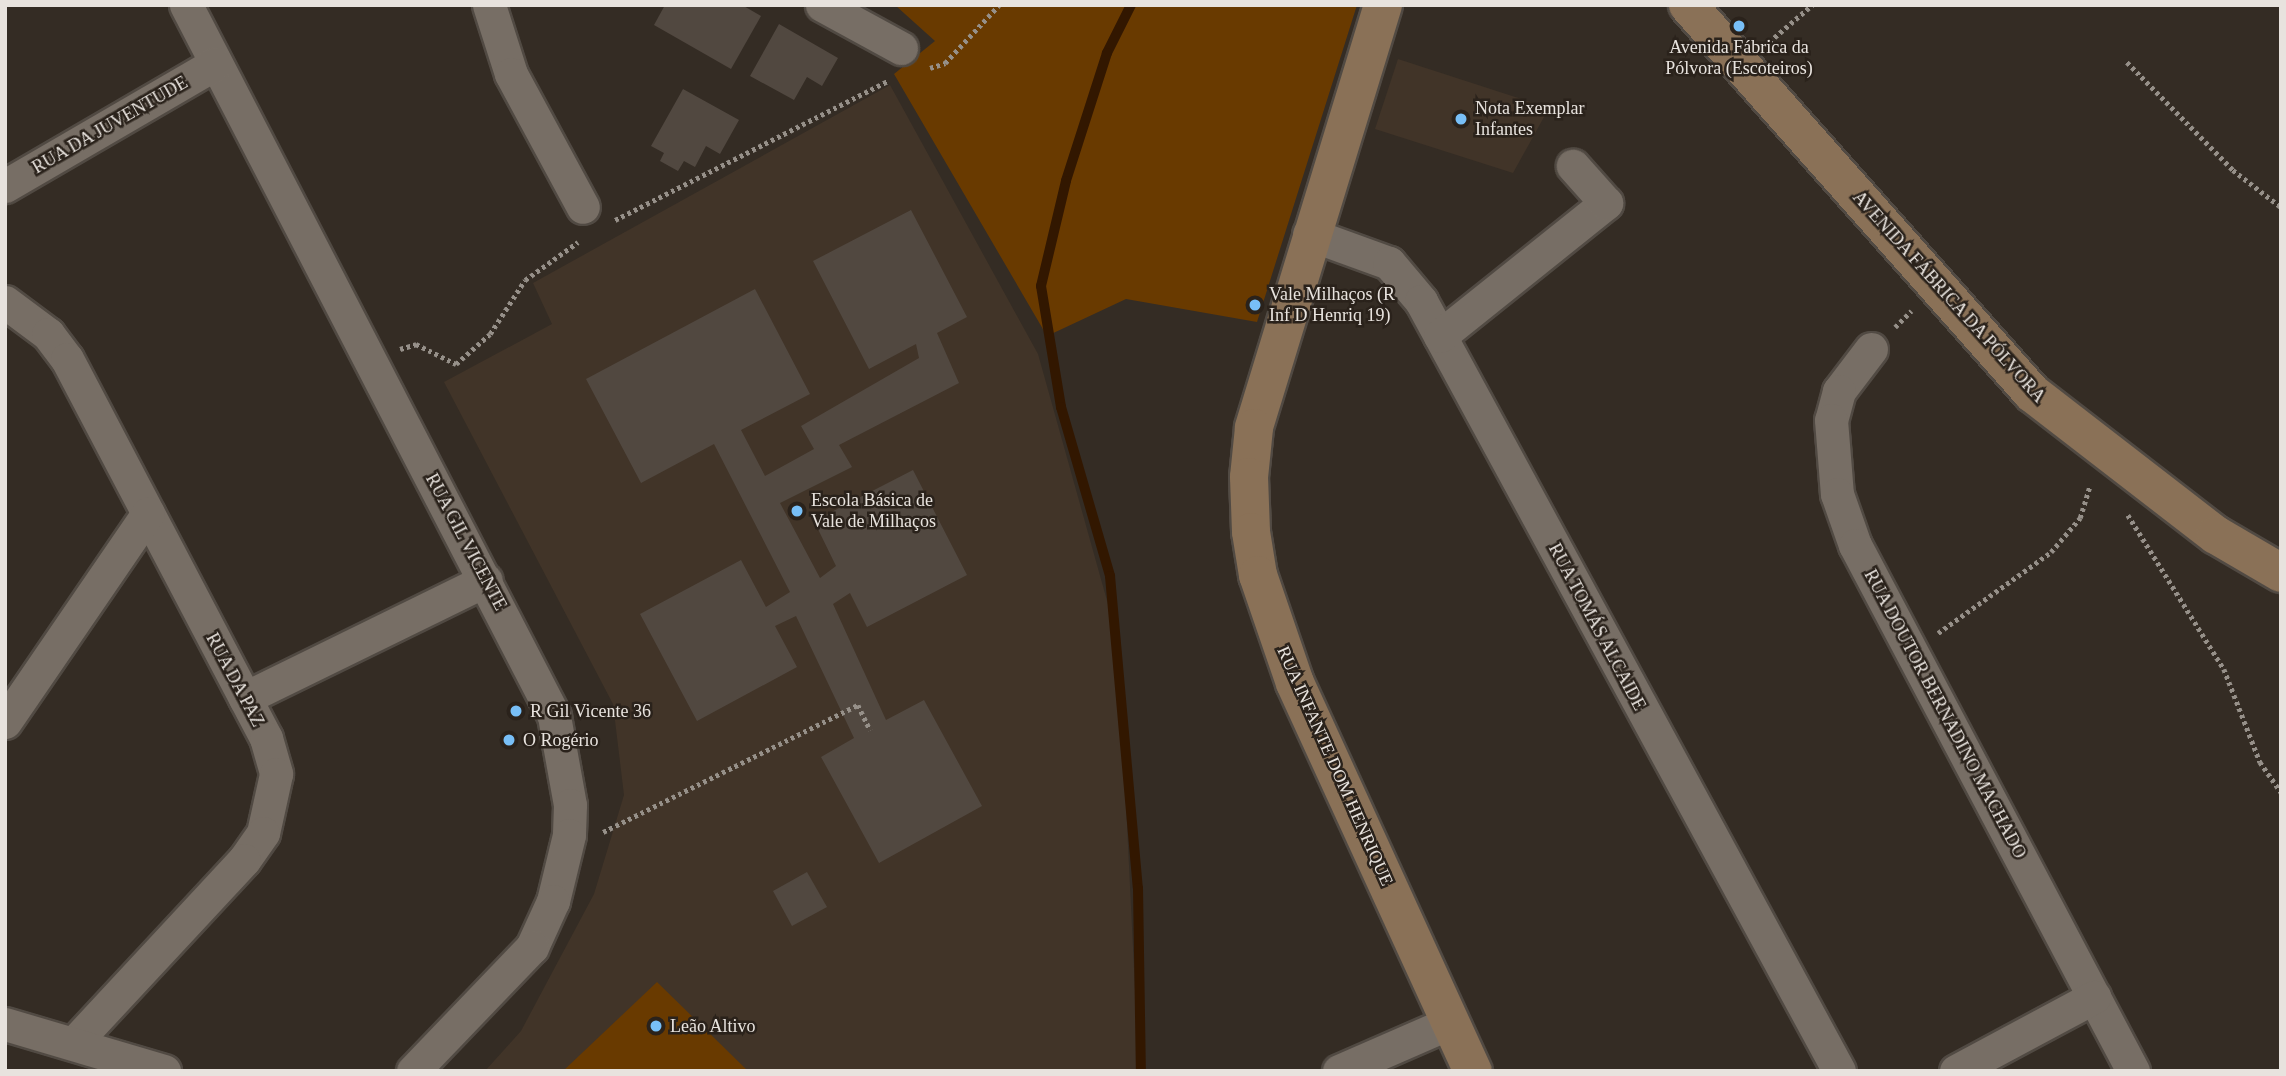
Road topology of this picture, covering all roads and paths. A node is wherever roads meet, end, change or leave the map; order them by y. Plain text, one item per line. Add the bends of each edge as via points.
1 (186, 5) edge
2 (489, 5) edge
3 (822, 5) edge
4 (999, 5) edge
5 (1382, 5) edge
6 (1688, 5) edge
7 (1812, 5) edge
8 (2127, 62) dead end
9 (215, 64) junction
10 (908, 65) junction
11 (1742, 65) junction
12 (1573, 166) dead end
13 (5, 186) edge
14 (2281, 207) edge
15 (594, 216) joint
16 (1309, 234) junction
17 (581, 240) dead end
18 (1937, 288) junction
19 (5, 302) edge
20 (1440, 336) junction
21 (1871, 349) joint
22 (371, 364) junction
23 (2101, 450) junction
24 (2122, 500) dead end
25 (148, 513) junction
26 (2281, 573) edge
27 (486, 580) junction
28 (1912, 652) junction
29 (245, 698) junction
30 (5, 722) edge
31 (870, 730) dead end
32 (2281, 792) edge
33 (569, 835) junction
34 (2094, 997) junction
35 (1451, 1022) junction
36 (5, 1024) edge
37 (74, 1043) junction
38 (164, 1071) edge
39 (413, 1071) edge
40 (1339, 1071) edge
41 (1473, 1071) edge
42 (1839, 1071) edge
43 (1956, 1071) edge
44 (2133, 1071) edge

1 - 9 street, RUA GIL VICENTE
2 - 15 street via 511,74
3 - 10 street
4 - 10 path via 945,64
5 - 16 street, RUA INFANTE DOM HENRIQUE
6 - 11 street, AVENIDA FÁBRICA DA PÓLVORA
7 - 11 path
8 - 14 path via 2233,170
9 - 13 street, RUA DA JUVENTUDE
9 - 22 street, RUA GIL VICENTE
10 - 15 path
11 - 18 street, AVENIDA FÁBRICA DA PÓLVORA
12 - 20 street via 1606,204
16 - 20 street, RUA TOMÁS ALCAIDE via 1389,263 1413,290
16 - 35 street, RUA INFANTE DOM HENRIQUE via 1254,428 1248,477 1258,575 1295,683
17 - 22 path via 525,280 490,334 456,364 416,344
18 - 21 path
18 - 23 street, AVENIDA FÁBRICA DA PÓLVORA via 2032,393
19 - 25 street, RUA DA PAZ via 48,334 67,359
20 - 42 street, RUA TOMÁS ALCAIDE
21 - 28 street, RUA DOUTOR BERNADINO MACHADO via 1839,391 1831,420 1831,456 1855,545
22 - 27 street, RUA GIL VICENTE
23 - 26 street, AVENIDA FÁBRICA DA PÓLVORA via 2216,535
23 - 28 path via 2080,518 2051,552
24 - 32 path via 2138,538 2224,669 2260,762
25 - 29 street, RUA DA PAZ
25 - 30 street
27 - 29 street
27 - 33 street, RUA GIL VICENTE via 554,716
28 - 34 street, RUA DOUTOR BERNADINO MACHADO
29 - 37 street, RUA DA PAZ via 266,738 276,774 263,833
31 - 33 path via 858,705 613,832
33 - 39 street, RUA GIL VICENTE via 553,901 532,947
34 - 43 street
34 - 44 street, RUA DOUTOR BERNADINO MACHADO
35 - 40 street
35 - 41 street, RUA INFANTE DOM HENRIQUE
36 - 37 street
37 - 38 street

